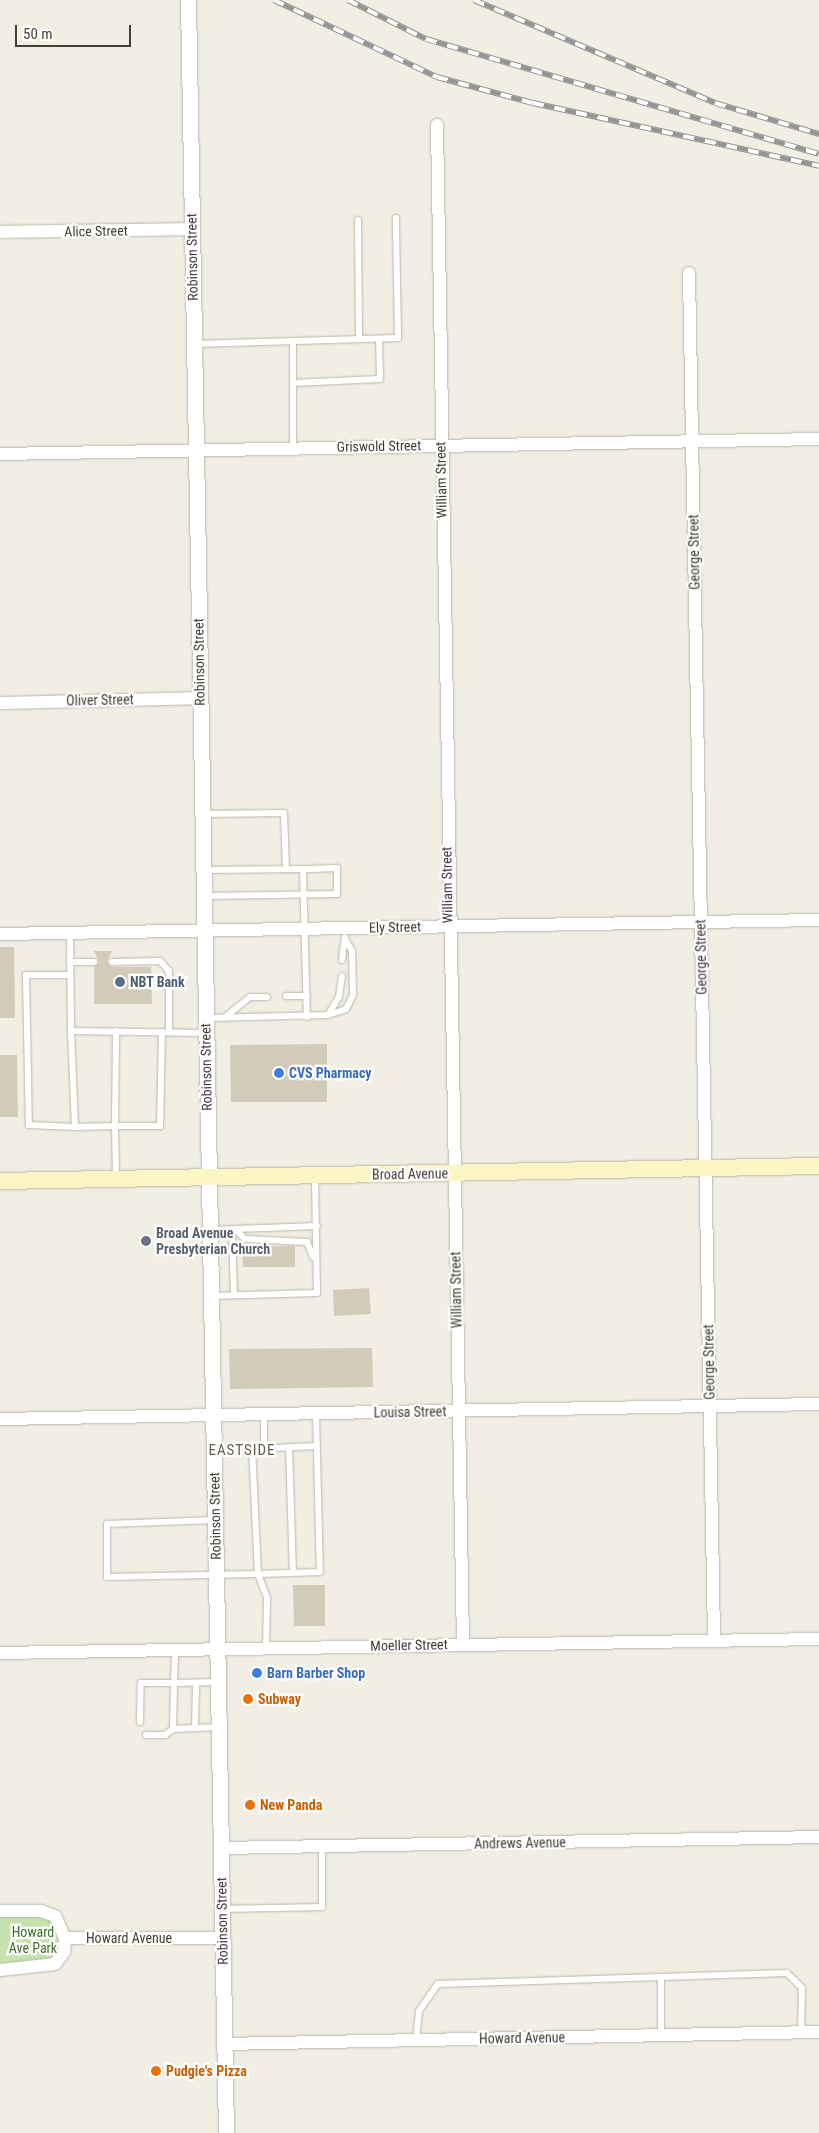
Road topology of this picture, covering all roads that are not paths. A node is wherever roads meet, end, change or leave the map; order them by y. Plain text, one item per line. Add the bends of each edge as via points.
1 (188, 0) edge
2 (437, 125) dead end
3 (396, 218) dead end
4 (358, 220) dead end
5 (192, 229) junction
6 (0, 232) edge
7 (689, 273) dead end
8 (359, 339) junction
9 (379, 339) junction
10 (293, 342) junction
11 (194, 344) junction
12 (293, 382) junction
13 (819, 439) edge
14 (692, 440) junction
15 (440, 445) junction
16 (293, 448) junction
17 (196, 450) junction
18 (0, 454) edge
19 (200, 698) junction
20 (0, 703) edge
21 (202, 814) junction
22 (286, 869) junction
23 (303, 869) junction
24 (203, 870) junction
25 (303, 895) junction
26 (203, 896) junction
27 (819, 920) edge
28 (701, 922) junction
29 (448, 926) junction
30 (307, 929) junction
31 (204, 931) junction
32 (70, 933) junction
33 (345, 933) junction
34 (0, 934) edge
35 (342, 960) dead end
36 (70, 962) junction
37 (94, 962) dead end
38 (112, 962) dead end
39 (70, 975) junction
40 (342, 976) dead end
41 (286, 996) dead end
42 (307, 996) junction
43 (267, 997) dead end
44 (328, 1015) junction
45 (307, 1017) junction
46 (224, 1018) junction
47 (205, 1026) junction
48 (71, 1031) junction
49 (116, 1031) junction
50 (166, 1032) junction
51 (115, 1126) junction
52 (75, 1127) junction
53 (819, 1166) edge
54 (705, 1168) junction
55 (454, 1173) junction
56 (315, 1176) junction
57 (208, 1178) junction
58 (116, 1179) junction
59 (0, 1181) edge
60 (316, 1226) junction
61 (233, 1229) junction
62 (210, 1230) junction
63 (317, 1278) junction
64 (234, 1295) junction
65 (211, 1296) junction
66 (819, 1404) edge
67 (710, 1407) junction
68 (459, 1412) junction
69 (316, 1413) junction
70 (264, 1414) junction
71 (213, 1415) junction
72 (0, 1419) edge
73 (264, 1446) junction
74 (316, 1446) junction
75 (289, 1447) junction
76 (215, 1520) junction
77 (293, 1571) junction
78 (216, 1573) junction
79 (258, 1574) junction
80 (819, 1639) edge
81 (714, 1640) junction
82 (463, 1644) junction
83 (266, 1648) junction
84 (175, 1650) junction
85 (217, 1650) junction
86 (0, 1653) edge
87 (218, 1682) junction
88 (174, 1683) junction
89 (196, 1683) junction
90 (140, 1722) dead end
91 (218, 1727) junction
92 (195, 1728) junction
93 (173, 1729) junction
94 (146, 1735) dead end
95 (819, 1837) edge
96 (322, 1846) junction
97 (221, 1848) junction
98 (222, 1909) junction
99 (0, 1911) edge
100 (65, 1938) junction
101 (222, 1938) junction
102 (0, 1970) edge
103 (661, 1977) junction
104 (819, 2032) edge
105 (801, 2033) junction
106 (661, 2036) junction
107 (416, 2040) junction
108 (224, 2044) junction
109 (226, 2133) edge

1 - 5 street, Robinson Street
2 - 15 street, William Street
3 - 9 lane via 398,338
4 - 8 lane
5 - 6 street, Alice Street
5 - 11 street, Robinson Street
7 - 14 street, George Street
8 - 9 lane
8 - 10 lane
9 - 12 lane via 380,379
10 - 11 lane
10 - 12 lane
11 - 17 street, Robinson Street
12 - 16 lane
13 - 14 street, Griswold Street
14 - 15 street, Griswold Street
14 - 28 street, George Street
15 - 16 street, Griswold Street
15 - 29 street, William Street
16 - 17 street, Griswold Street
17 - 18 street, Griswold Street
17 - 19 street, Robinson Street
19 - 20 street, Oliver Street
19 - 21 street, Robinson Street
21 - 22 lane via 284,813
21 - 24 street, Robinson Street
22 - 23 lane
22 - 24 lane
23 - 25 lane
23 - 25 lane via 337,868 337,894
24 - 26 street, Robinson Street
25 - 26 lane
25 - 30 lane
26 - 31 street, Robinson Street
27 - 28 street, Ely Street
28 - 29 street, Ely Street
28 - 54 street, George Street
29 - 33 street, Ely Street
29 - 55 street, William Street
30 - 31 street, Ely Street
30 - 33 street, Ely Street
30 - 42 lane
31 - 32 street, Ely Street
31 - 47 street, Robinson Street
32 - 34 street, Ely Street
32 - 36 lane
33 - 35 lane
33 - 44 lane via 352,951 353,995 346,1009
36 - 37 lane
36 - 39 lane
38 - 50 lane via 160,961 169,971
39 - 48 lane
39 - 52 lane via 26,975 29,1126
40 - 44 lane via 339,997
41 - 42 lane
42 - 45 lane
43 - 46 lane via 250,997
44 - 45 lane
45 - 46 lane
46 - 47 lane
47 - 50 lane
47 - 57 street, Robinson Street
48 - 49 lane
48 - 52 lane
49 - 50 lane
49 - 51 lane
50 - 51 lane via 160,1126
51 - 52 lane
51 - 58 lane
53 - 54 main road, Broad Avenue
54 - 55 main road, Broad Avenue
54 - 67 street, George Street
55 - 56 main road, Broad Avenue
55 - 68 street, William Street
56 - 57 main road, Broad Avenue
56 - 60 lane
57 - 58 main road, Broad Avenue
57 - 62 street, Robinson Street
58 - 59 main road, Broad Avenue
60 - 61 lane
60 - 63 lane
61 - 62 lane
61 - 63 lane via 245,1239 306,1242
61 - 64 lane
62 - 65 street, Robinson Street
63 - 64 lane via 317,1292
64 - 65 lane
65 - 71 street, Robinson Street
66 - 67 street, Louisa Street
67 - 68 street, Louisa Street
67 - 81 street, George Street
68 - 69 street, Louisa Street
68 - 82 street, William Street
69 - 70 street, Louisa Street
69 - 74 lane
70 - 71 street, Louisa Street
70 - 73 lane
71 - 72 street, Louisa Street
71 - 76 street, Robinson Street
73 - 75 lane
73 - 79 lane via 252,1449
74 - 75 lane
74 - 77 lane via 320,1572
75 - 77 lane
76 - 78 street, Robinson Street
76 - 78 lane via 107,1524 107,1576
77 - 79 lane
78 - 79 lane
78 - 85 street, Robinson Street
79 - 83 lane via 267,1598
80 - 81 street, Moeller Street
81 - 82 street, Moeller Street
82 - 83 street, Moeller Street
83 - 85 street, Moeller Street
84 - 85 street, Moeller Street
84 - 86 street, Moeller Street
84 - 88 lane
85 - 87 street, Robinson Street
87 - 89 lane
87 - 91 street, Robinson Street
88 - 89 lane
88 - 90 lane via 141,1683
88 - 93 lane
89 - 92 lane
91 - 92 lane
91 - 97 street, Robinson Street
92 - 93 lane
93 - 94 lane via 165,1735
95 - 96 street, Andrews Avenue
96 - 97 street, Andrews Avenue
96 - 98 lane via 322,1907
97 - 98 street, Robinson Street
98 - 101 street, Robinson Street
99 - 100 street via 41,1911 55,1916
100 - 101 street, Howard Avenue
100 - 102 street via 64,1952 55,1964
101 - 108 street, Robinson Street
103 - 105 lane via 787,1973 802,1988
103 - 106 lane
103 - 107 lane via 438,1984 419,2011
104 - 105 street, Howard Avenue
105 - 106 street, Howard Avenue
106 - 107 street, Howard Avenue
107 - 108 street, Howard Avenue
108 - 109 street, Robinson Street

